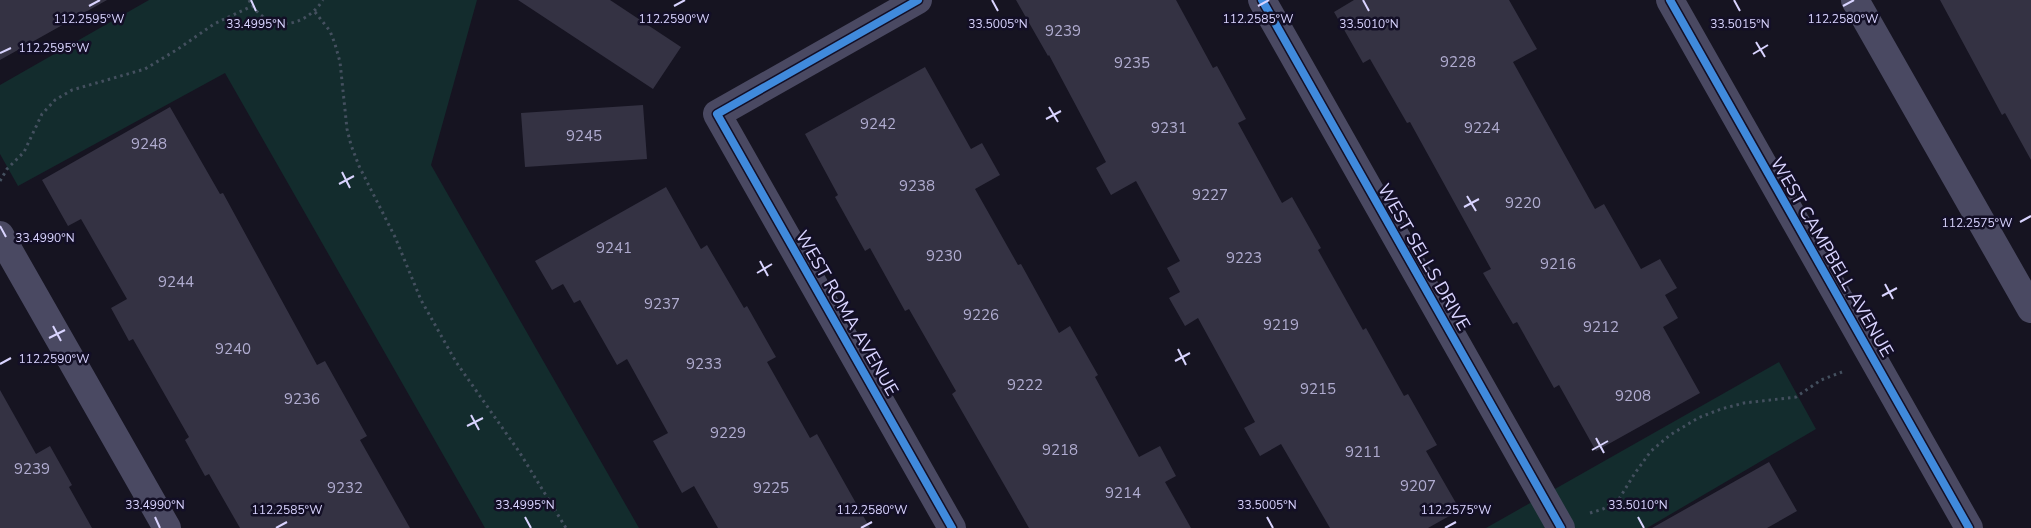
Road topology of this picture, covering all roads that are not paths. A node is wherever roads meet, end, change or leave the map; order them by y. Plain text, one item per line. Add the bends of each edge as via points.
1 (918, 0) edge
2 (1262, 0) edge
3 (1670, 0) edge
4 (1855, 0) edge
5 (0, 235) edge
6 (2031, 309) edge
7 (166, 528) edge
8 (952, 528) edge
9 (1561, 528) edge
10 (1970, 528) edge

1 - 8 street, WEST ROMA AVENUE via 717,114
2 - 9 street, WEST SELLS DRIVE
3 - 10 street, WEST CAMPBELL AVENUE
4 - 6 street
5 - 7 street

